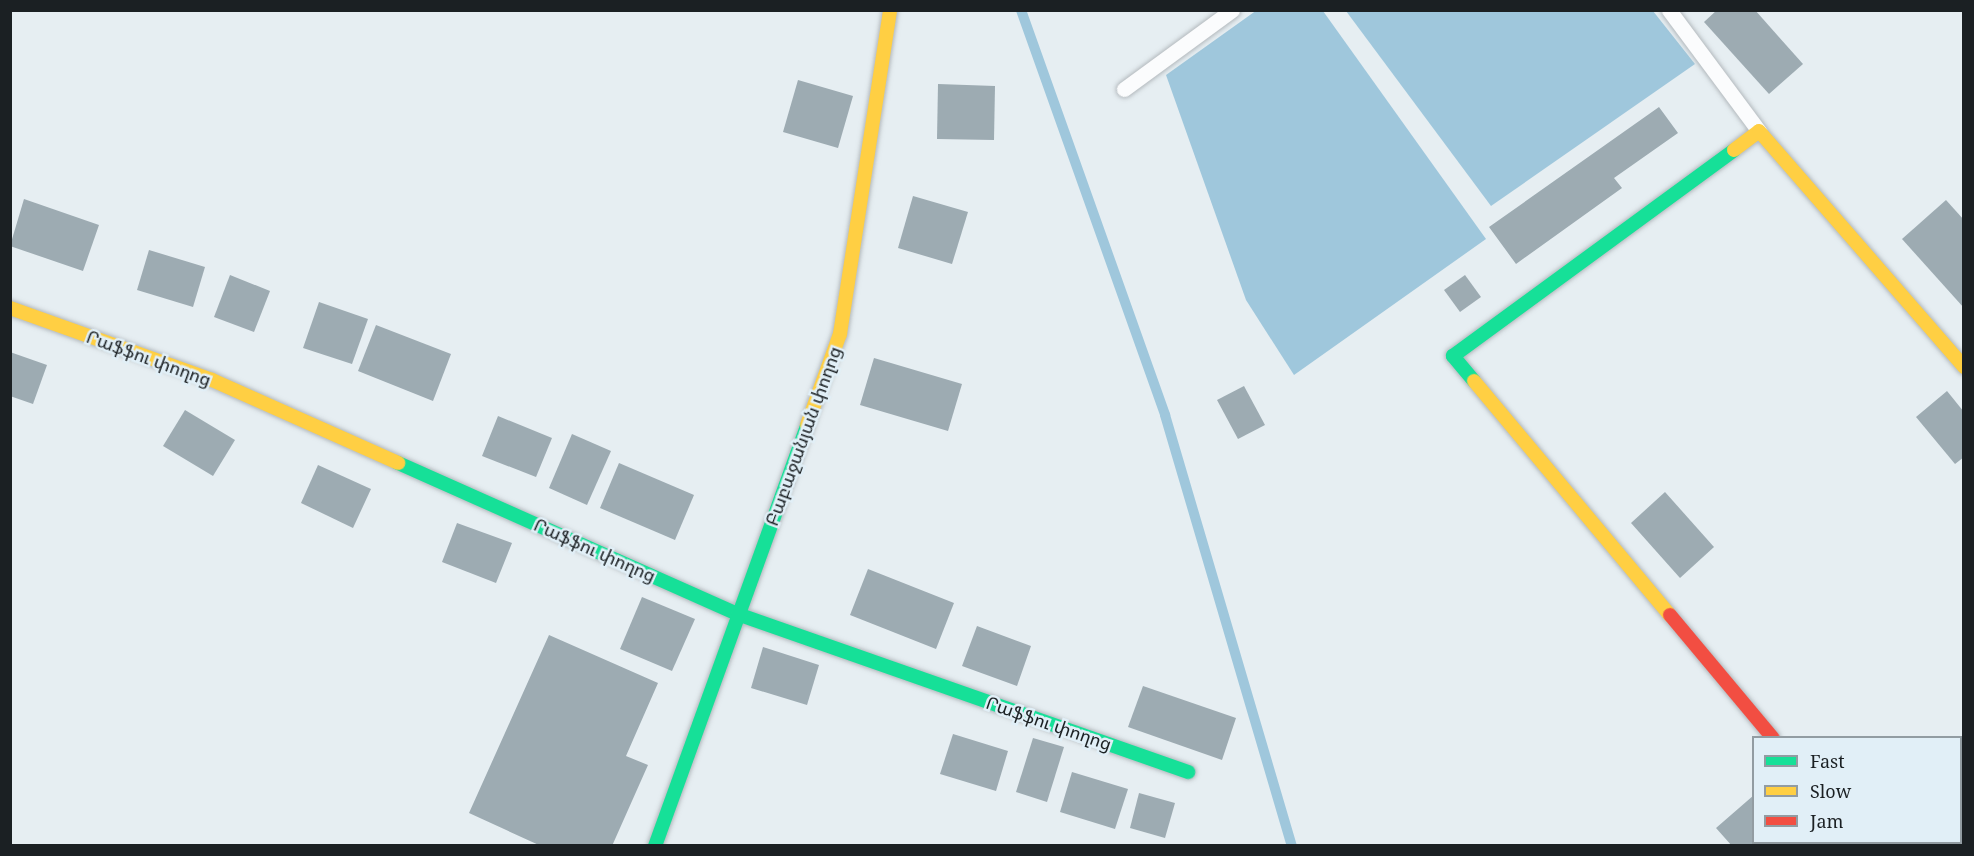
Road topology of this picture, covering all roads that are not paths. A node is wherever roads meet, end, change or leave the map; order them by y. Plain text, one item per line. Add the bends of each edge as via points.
1 (890, 10) edge
2 (1232, 10) edge
3 (1669, 10) edge
4 (1124, 89) dead end
5 (1760, 131) junction
6 (10, 309) edge
7 (1964, 368) edge
8 (740, 615) junction
9 (1771, 736) edge
10 (1188, 772) dead end
11 (655, 846) edge

1 - 8 street, Բաբաջանյան փողոց via 840,334
2 - 4 lane
3 - 5 lane
5 - 7 street
5 - 9 street via 1453,356
6 - 8 street, Րաֆֆու փողոց via 212,380
8 - 10 street, Րաֆֆու փողոց
8 - 11 street, Բաբաջանյան փողոց

